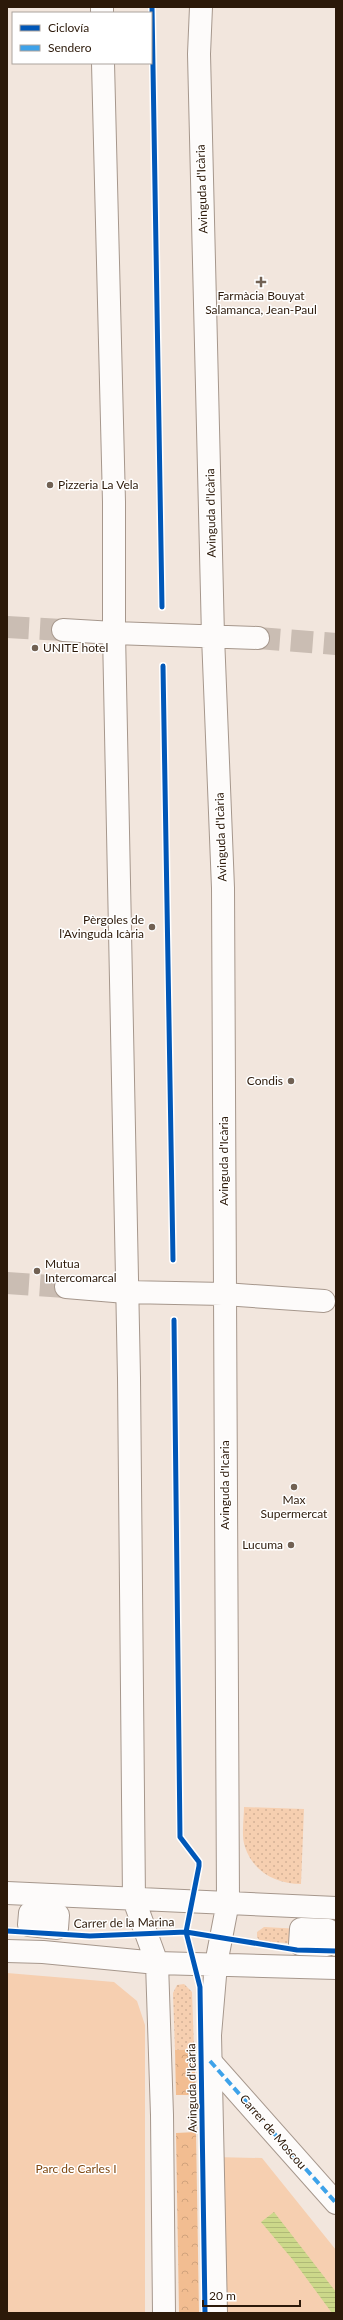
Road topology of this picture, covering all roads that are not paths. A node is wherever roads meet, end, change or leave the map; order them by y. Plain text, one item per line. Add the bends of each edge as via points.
1 (201, 7) edge
2 (103, 64) edge
3 (63, 630) tunnel mouth
4 (114, 633) junction
5 (212, 636) junction
6 (258, 638) tunnel mouth
7 (66, 1287) tunnel mouth
8 (126, 1292) junction
9 (224, 1294) junction
10 (324, 1301) dead end
11 (7, 1893) edge
12 (134, 1900) junction
13 (228, 1902) junction
14 (336, 1908) edge
15 (7, 1951) edge
16 (157, 1963) junction
17 (216, 1964) junction
18 (336, 1968) edge
19 (210, 2061) junction
20 (336, 2203) edge
21 (164, 2313) edge
22 (216, 2313) edge

1 - 5 street, Avinguda d'Icària via 199,54
2 - 4 street via 114,502
3 - 4 street
4 - 5 street
4 - 8 street
5 - 6 street
5 - 9 street, Avinguda d'Icària via 223,888
7 - 8 street
8 - 9 street
8 - 12 street
9 - 10 street
9 - 13 street, Avinguda d'Icària
11 - 12 street, Carrer de la Marina
12 - 13 street, Carrer de la Marina
12 - 16 street
13 - 14 street, Carrer de la Marina
13 - 17 street, Avinguda d'Icària
15 - 16 street
16 - 17 street
16 - 21 street
17 - 18 street
17 - 19 street, Avinguda d'Icària
19 - 20 street, Carrer de Moscou
19 - 22 street, Avinguda d'Icària

